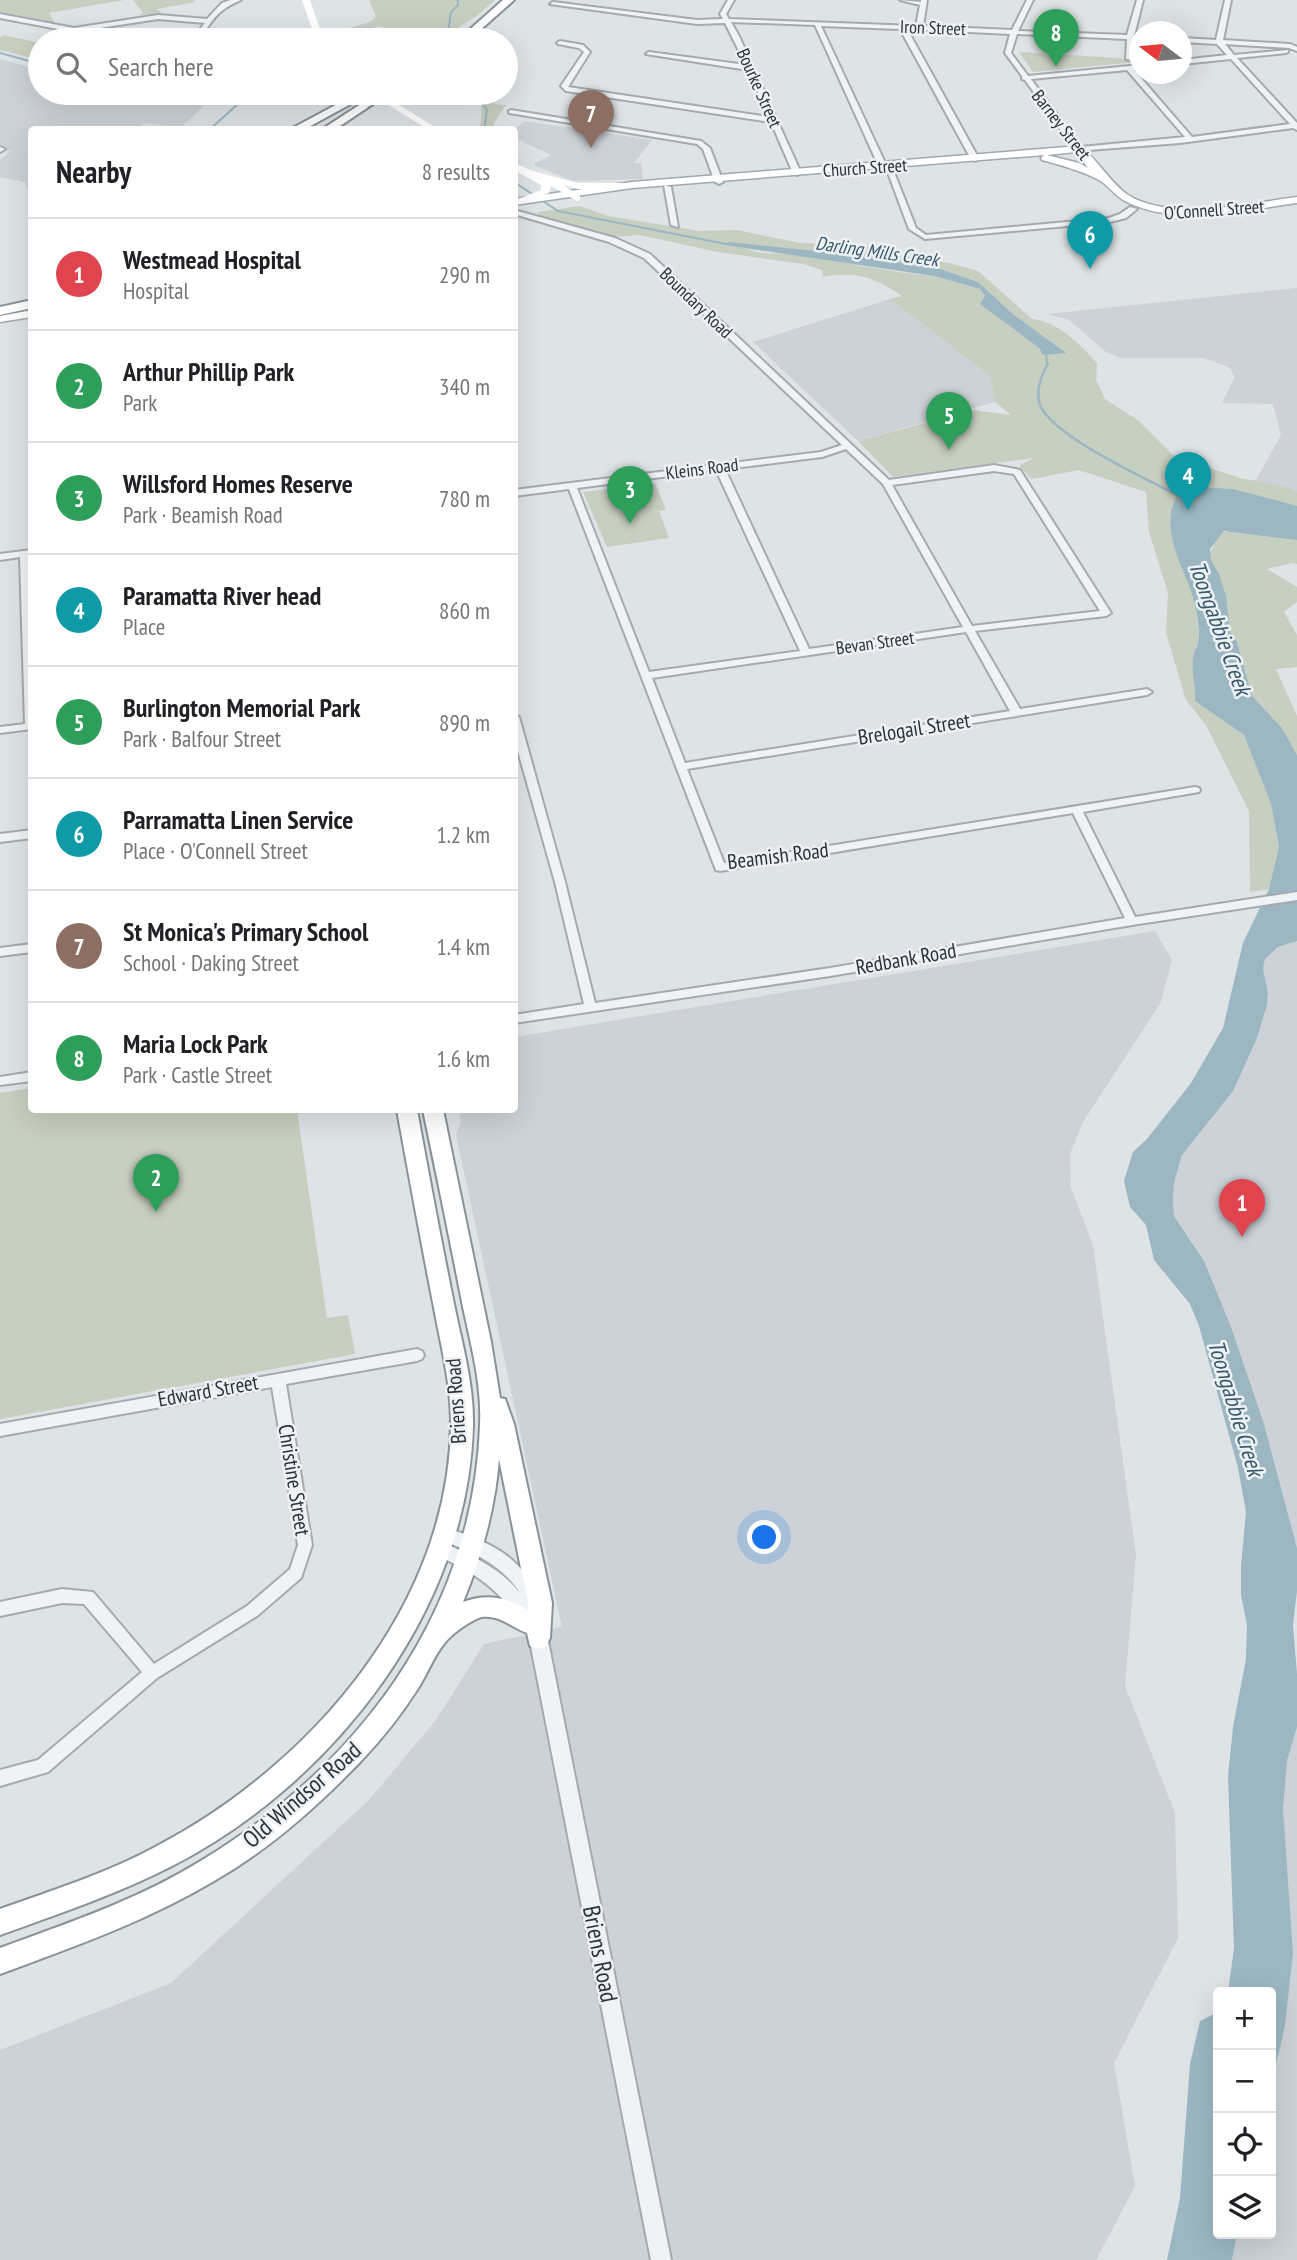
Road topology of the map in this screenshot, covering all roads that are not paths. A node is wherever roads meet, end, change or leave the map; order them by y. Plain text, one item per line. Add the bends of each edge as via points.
1 (238, 0) edge
2 (306, 0) edge
3 (509, 0) edge
4 (522, 0) edge
5 (625, 0) edge
6 (731, 0) edge
7 (903, 0) edge
8 (1030, 0) edge
9 (1140, 0) edge
10 (1228, 0) edge
11 (923, 2) edge
12 (554, 4) dead end
13 (617, 11) junction
14 (0, 16) edge
15 (727, 20) junction
16 (209, 21) junction
17 (1134, 21) edge
18 (817, 23) junction
19 (902, 27) junction
20 (919, 27) junction
21 (63, 28) edge
22 (87, 28) edge
23 (204, 28) edge
24 (316, 28) edge
25 (477, 28) edge
26 (491, 28) edge
27 (1014, 32) junction
28 (1129, 37) edge
29 (1192, 41) edge
30 (1219, 42) junction
31 (560, 43) dead end
32 (1297, 50) edge
33 (649, 54) dead end
34 (1233, 57) junction
35 (1192, 61) edge
36 (750, 68) junction
37 (1129, 68) edge
38 (1024, 78) junction
39 (1142, 84) edge
40 (348, 105) edge
41 (350, 105) edge
42 (353, 105) edge
43 (356, 105) edge
44 (382, 105) edge
45 (510, 112) dead end
46 (773, 120) junction
47 (303, 126) edge
48 (311, 126) edge
49 (323, 126) edge
50 (331, 126) edge
51 (427, 126) edge
52 (1296, 126) edge
53 (1188, 139) junction
54 (1081, 152) junction
55 (975, 159) junction
56 (1046, 159) junction
57 (518, 168) edge
58 (887, 170) junction
59 (533, 174) junction
60 (798, 176) junction
61 (718, 180) junction
62 (622, 186) junction
63 (667, 187) junction
64 (574, 195) junction
65 (545, 197) junction
66 (1297, 202) edge
67 (521, 204) edge
68 (1136, 206) junction
69 (1111, 219) joint
70 (675, 225) dead end
71 (28, 306) edge
72 (0, 312) edge
73 (28, 314) edge
74 (0, 319) edge
75 (847, 446) junction
76 (719, 467) junction
77 (887, 483) junction
78 (572, 486) junction
79 (518, 492) edge
80 (28, 553) edge
81 (0, 557) edge
82 (969, 629) junction
83 (806, 653) junction
84 (645, 676) junction
85 (1147, 692) dead end
86 (1016, 712) junction
87 (28, 726) edge
88 (0, 730) edge
89 (518, 731) edge
90 (681, 767) junction
91 (1195, 790) dead end
92 (1077, 810) junction
93 (28, 834) edge
94 (0, 838) edge
95 (1297, 896) edge
96 (1132, 920) junction
97 (28, 948) edge
98 (0, 952) edge
99 (591, 1008) junction
100 (518, 1017) edge
101 (28, 1077) edge
102 (0, 1081) edge
103 (408, 1113) edge
104 (434, 1113) edge
105 (417, 1355) dead end
106 (278, 1379) junction
107 (488, 1382) junction
108 (0, 1430) edge
109 (443, 1542) junction
110 (471, 1554) junction
111 (0, 1609) edge
112 (534, 1636) junction
113 (432, 1643) junction
114 (152, 1673) junction
115 (0, 1778) edge
116 (0, 1922) edge
117 (0, 1961) edge
118 (661, 2260) edge

1 - 16 street via 222,6
2 - 24 main road
3 - 25 highway
4 - 26 highway
5 - 13 street
6 - 15 street via 723,11
7 - 11 street
8 - 27 street
9 - 17 street
10 - 30 street
11 - 20 street
12 - 13 street, Iron Street
13 - 15 street, Iron Street via 697,22
14 - 21 street
15 - 18 street, Iron Street
15 - 36 street, Bourke Street
16 - 22 street via 158,17
16 - 23 street
18 - 19 street, Iron Street
18 - 58 street
19 - 20 street, Iron Street
19 - 55 street
20 - 27 street, Iron Street
27 - 28 street, Iron Street
27 - 38 street, Barney Street via 1008,53
29 - 30 street
30 - 32 street
30 - 34 street
31 - 46 street via 587,52 566,89
32 - 34 street
33 - 36 street
34 - 35 street
34 - 52 street
36 - 46 street, Bourke Street
37 - 38 street
38 - 54 street, Barney Street
39 - 53 street
40 - 47 highway
41 - 48 highway
42 - 49 highway
43 - 50 highway
44 - 51 main road
45 - 61 street via 699,142 706,148
46 - 60 street, Bourke Street
52 - 53 street, Church Street
53 - 54 street, Church Street via 1170,145
54 - 55 main road, Church Street
54 - 56 main road, Church Street
54 - 68 main road, Barney Street
55 - 58 main road, Church Street
56 - 58 main road, Church Street
56 - 68 main road, Barney Street via 1084,169 1113,196
57 - 59 main road
58 - 60 main road, Church Street
58 - 69 street, O'Connell Street via 913,229 925,237
59 - 62 main road via 572,185
59 - 64 main road
59 - 65 main road via 547,186
60 - 61 main road, Church Street
61 - 62 main road, Church Street
61 - 63 main road, Church Street
62 - 64 main road, Church Street
63 - 64 main road, Church Street
63 - 70 street
64 - 65 main road, Church Street
65 - 67 main road, Church Street
66 - 68 main road, O'Connell Street via 1177,216
67 - 75 street, Boundary Road via 647,256
68 - 69 street, O'Connell Street
71 - 72 highway
73 - 74 main road
75 - 76 street, Kleins Road via 822,454
75 - 77 street, Boundary Road
76 - 78 street, Kleins Road
76 - 83 street
77 - 82 street
77 - 82 street, Bevan Street via 993,468 1017,472 1105,613
78 - 79 street, Kleins Road
78 - 84 street, Beamish Road
80 - 81 street
82 - 83 street, Bevan Street
82 - 86 street
83 - 84 street, Bevan Street
84 - 90 street, Beamish Road
85 - 86 street, Brelogail Street
86 - 90 street, Brelogail Street
87 - 88 street
89 - 99 street
90 - 92 street, Beamish Road via 720,867
91 - 92 street, Beamish Road
92 - 96 street
93 - 94 street
95 - 96 street, Redbank Road
96 - 99 street, Redbank Road
97 - 98 street
99 - 100 street, Redbank Road
101 - 102 street
103 - 109 highway, Briens Road via 463,1426 459,1470
104 - 107 highway, Briens Road
105 - 106 street, Edward Street
106 - 108 street, Edward Street
106 - 114 street, Christine Street via 304,1545 296,1573 252,1611
107 - 110 highway, Old Windsor Road via 489,1474
107 - 112 highway via 503,1424 540,1603
109 - 110 street, Briens Road
109 - 116 highway, Old Windsor Road via 399,1636 369,1681 298,1762 257,1797 165,1856
110 - 112 street, Briens Road via 499,1558 525,1585 534,1609
110 - 113 highway, Old Windsor Road
111 - 114 street via 62,1595 88,1597
112 - 113 highway via 506,1609 485,1605 460,1615
112 - 118 street, Briens Road
113 - 117 highway, Old Windsor Road via 371,1733 335,1772 251,1843 159,1897
114 - 115 street, Christine Street via 43,1767

